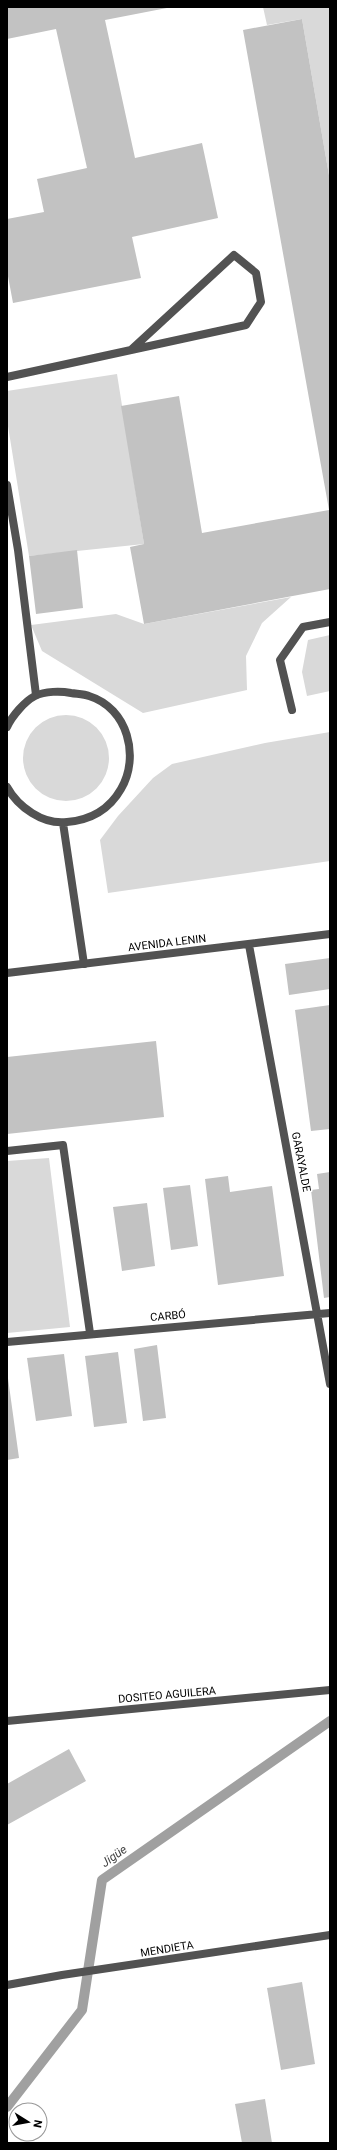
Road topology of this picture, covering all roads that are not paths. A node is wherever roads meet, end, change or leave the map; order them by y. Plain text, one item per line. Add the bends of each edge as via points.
1 (132, 349) junction
2 (7, 377) edge
3 (7, 485) edge
4 (330, 622) edge
5 (36, 696) junction
6 (292, 710) dead end
7 (7, 727) edge
8 (7, 788) edge
9 (63, 823) junction
10 (330, 934) edge
11 (249, 945) junction
12 (84, 964) junction
13 (7, 973) edge
14 (7, 1150) edge
15 (330, 1313) edge
16 (318, 1314) junction
17 (90, 1333) junction
18 (7, 1342) edge
19 (330, 1384) edge
20 (330, 1690) edge
21 (7, 1721) edge
22 (330, 1935) edge
23 (7, 1985) edge

1 - 1 street via 246,325 261,302 256,273 234,255
1 - 2 street
3 - 5 street via 18,550
4 - 6 street via 303,627 280,660
5 - 7 street via 18,711
5 - 9 street via 60,691 90,696 117,715 128,738 130,766 127,780 115,800 98,814 81,821
8 - 9 street via 19,804 38,817
9 - 12 street
10 - 11 street, AVENIDA LENIN
11 - 12 street, AVENIDA LENIN
11 - 16 street, GARAYALDE
12 - 13 street, AVENIDA LENIN
14 - 17 street via 63,1145
15 - 16 street, CARBÓ
16 - 17 street, CARBÓ
16 - 19 street, GARAYALDE
17 - 18 street, CARBÓ
20 - 21 street, DOSITEO AGUILERA
22 - 23 street, MENDIETA

